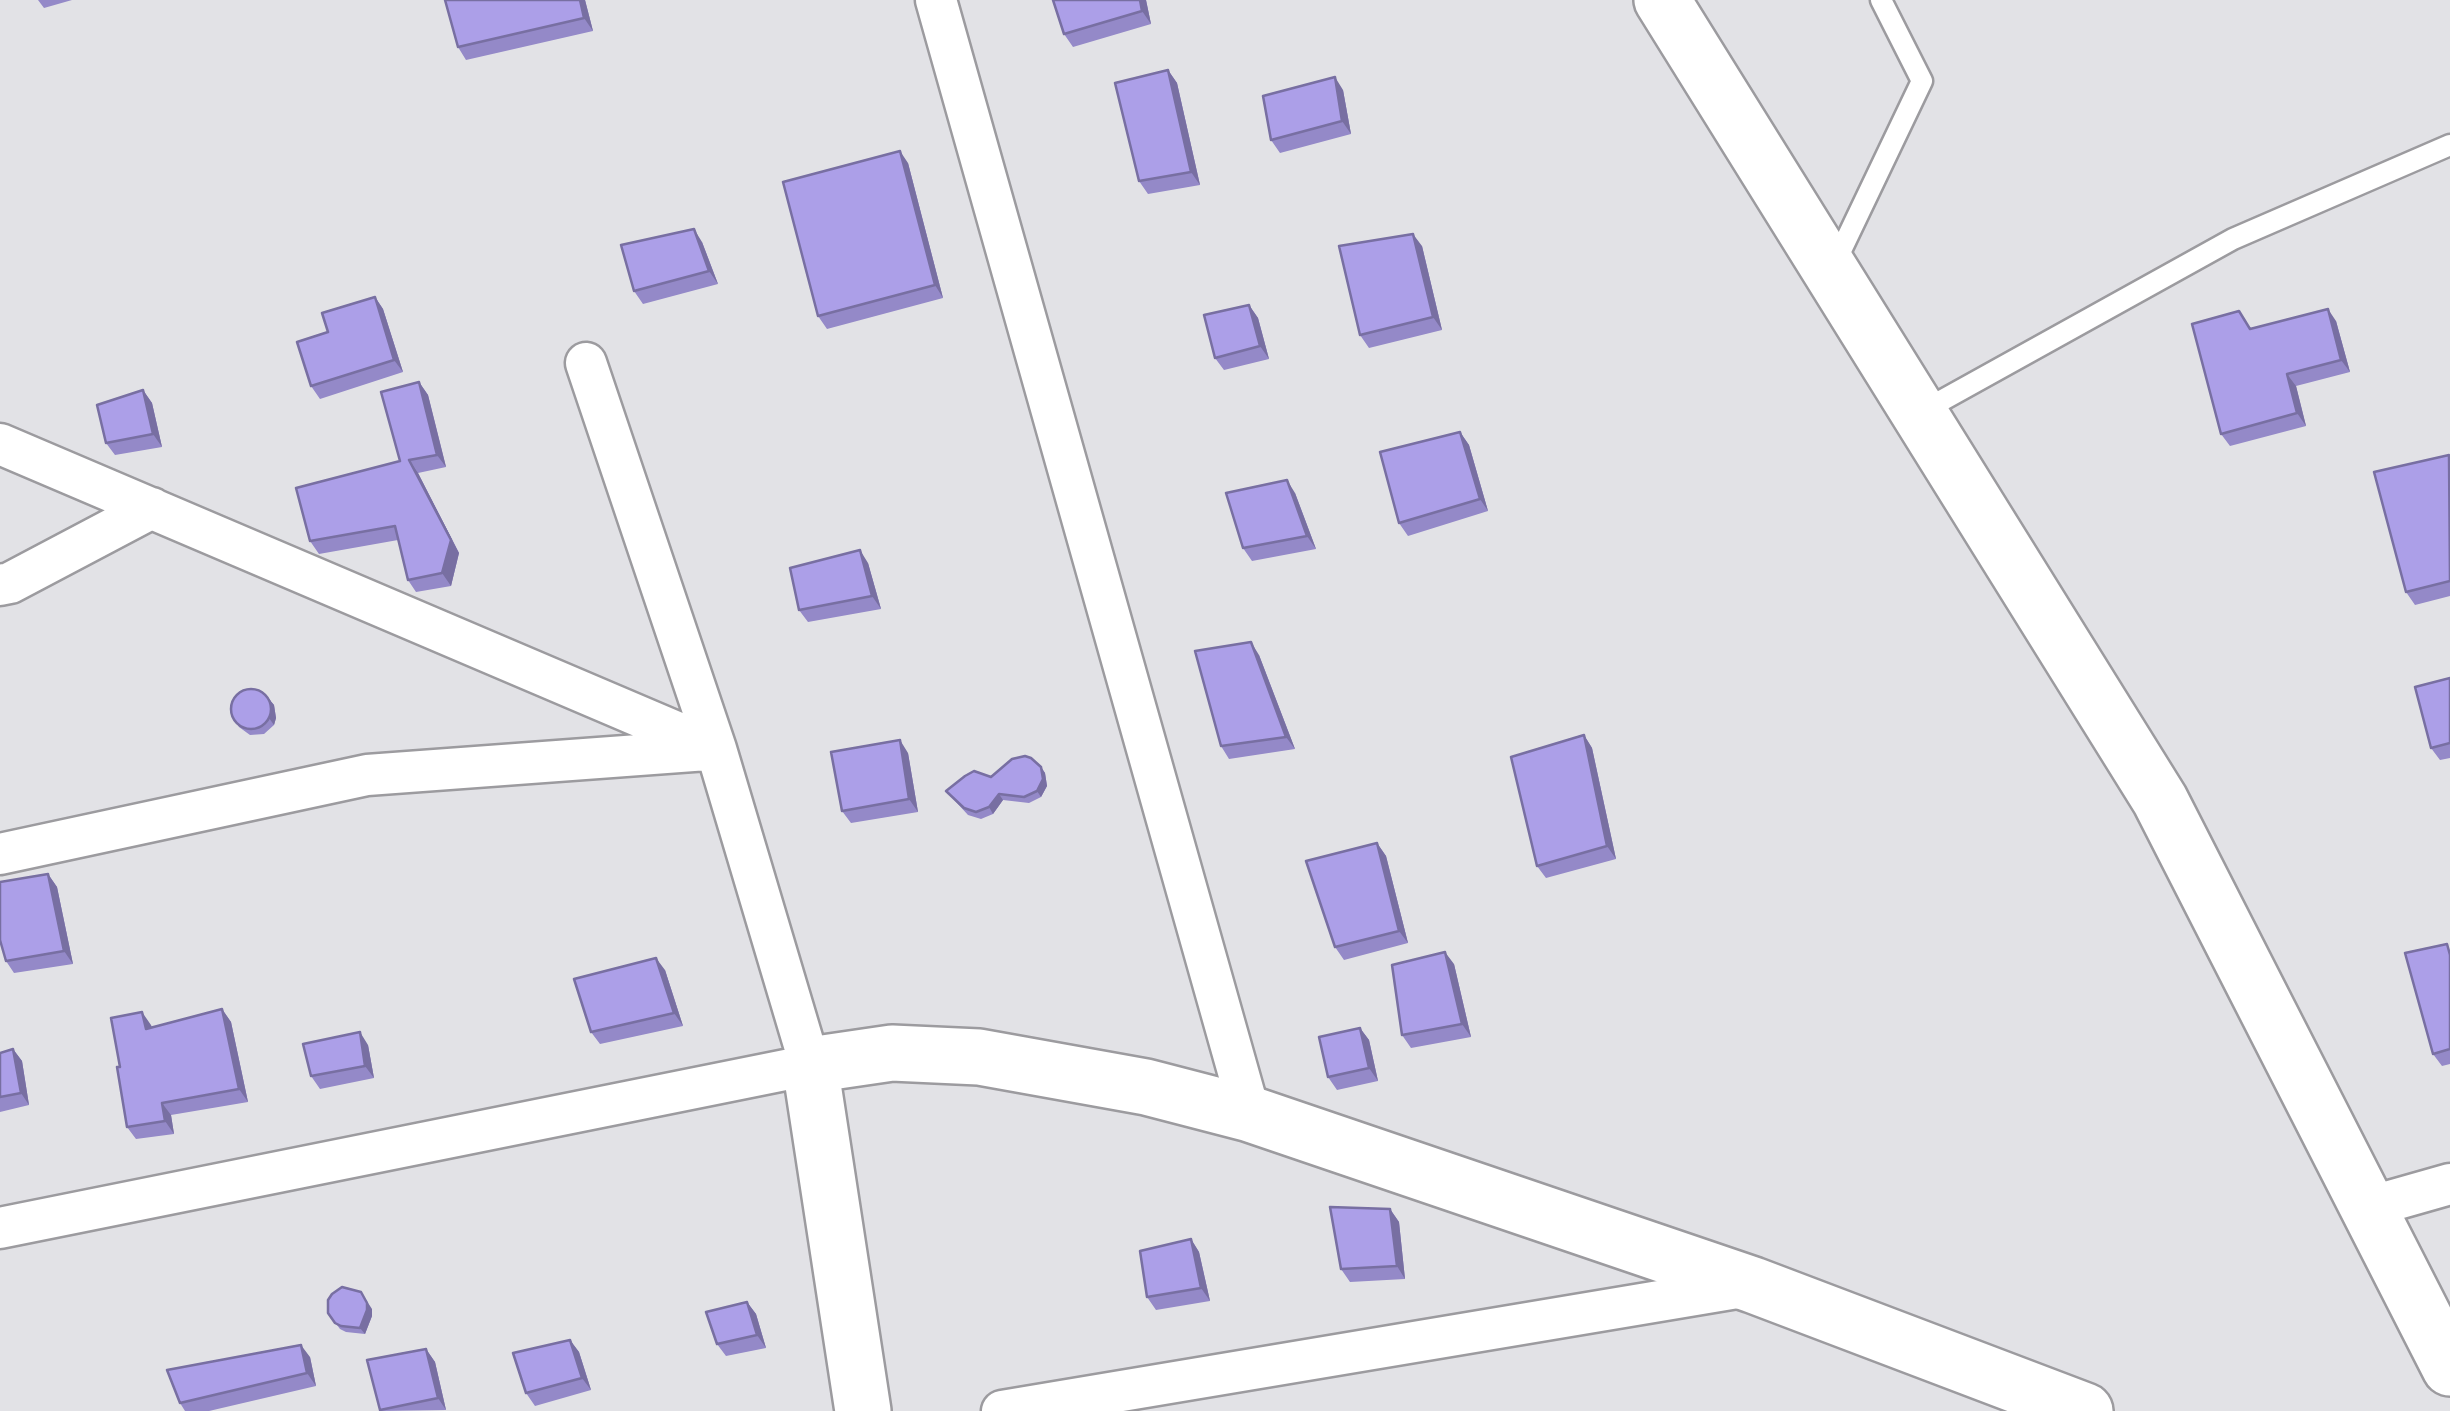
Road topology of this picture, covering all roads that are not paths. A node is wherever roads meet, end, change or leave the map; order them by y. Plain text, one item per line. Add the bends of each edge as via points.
1 (936, 0) edge
2 (1662, 0) edge
3 (1881, 0) edge
4 (2450, 144) edge
5 (1831, 272) junction
6 (586, 363) dead end
7 (1919, 413) junction
8 (0, 444) edge
9 (152, 508) junction
10 (0, 585) edge
11 (716, 749) junction
12 (0, 854) edge
13 (810, 1065) junction
14 (1250, 1114) junction
15 (2450, 1184) edge
16 (2369, 1207) junction
17 (0, 1228) edge
18 (1752, 1285) junction
19 (2450, 1368) edge
20 (863, 1411) edge
21 (1002, 1411) edge
22 (2085, 1411) edge

1 - 14 street
2 - 5 main road
3 - 5 lane via 1922,81
4 - 7 lane via 2233,239
5 - 7 main road
6 - 11 street
7 - 16 main road via 2160,800
8 - 9 street
9 - 10 street
9 - 11 street
11 - 12 street via 367,774
11 - 13 street
13 - 14 main road via 892,1053 979,1057 1146,1087
13 - 17 street
13 - 20 main road
14 - 18 main road
15 - 16 street
16 - 19 main road
18 - 21 street
18 - 22 main road

